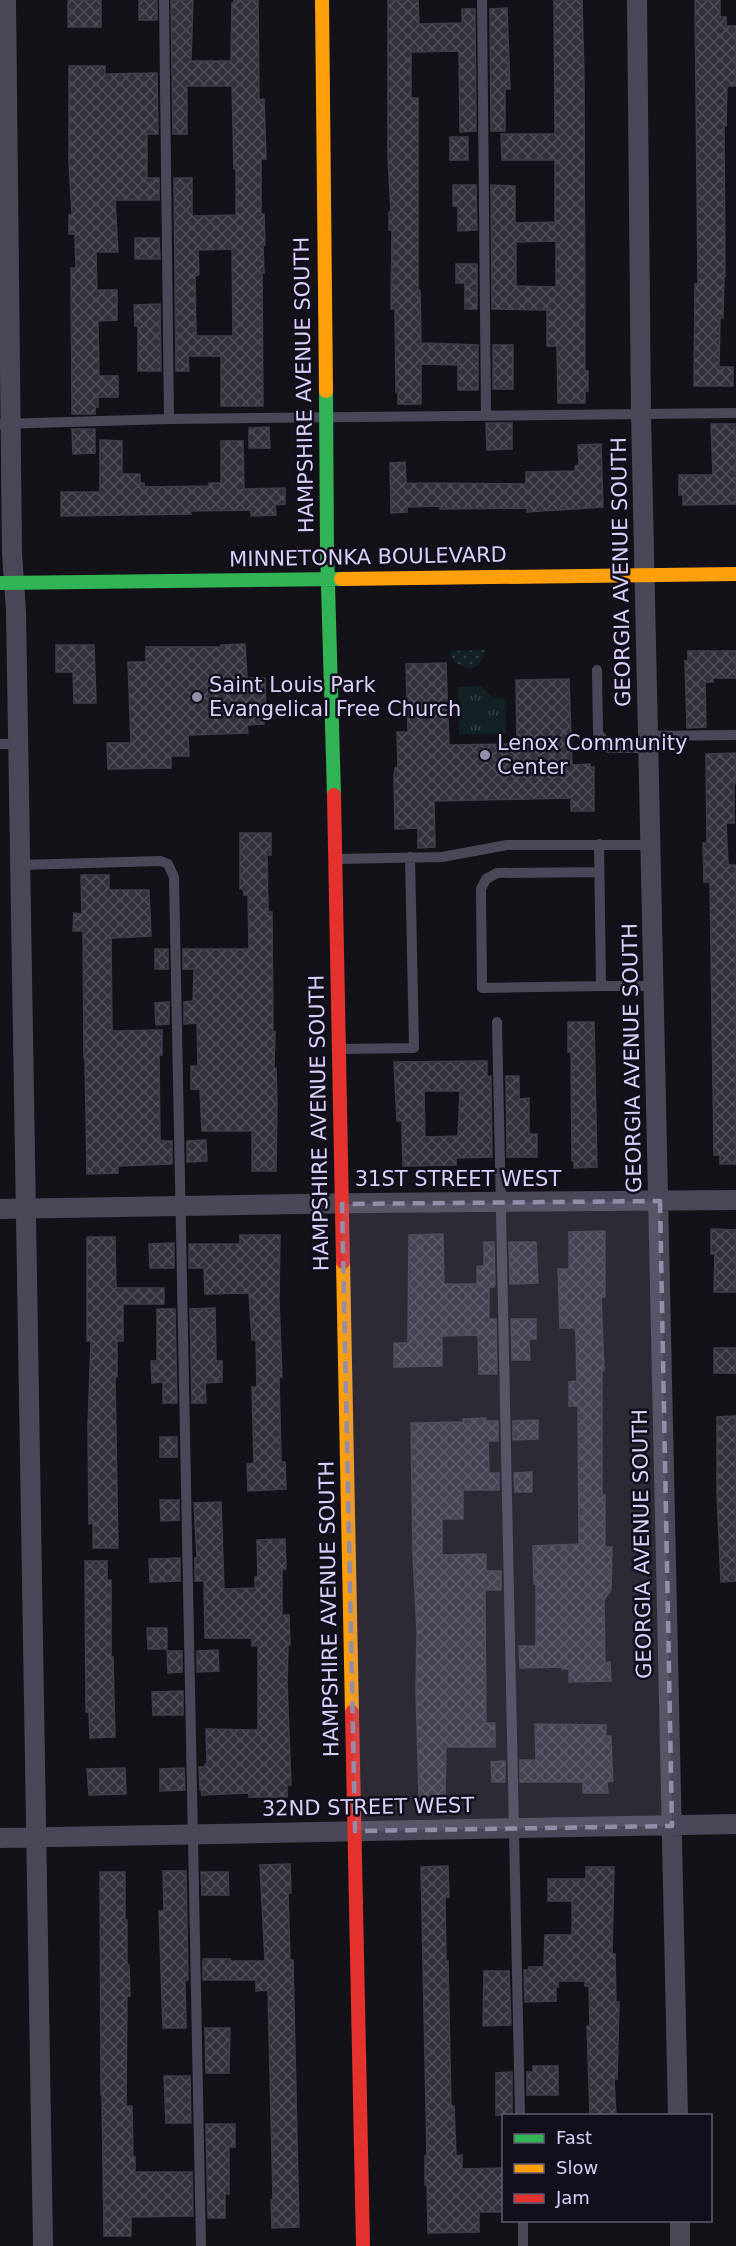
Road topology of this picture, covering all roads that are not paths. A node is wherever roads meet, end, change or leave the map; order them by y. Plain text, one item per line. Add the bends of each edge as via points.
1 (6, 0) edge
2 (164, 0) edge
3 (322, 0) edge
4 (482, 0) edge
5 (637, 0) edge
6 (736, 413) edge
7 (642, 414) junction
8 (486, 415) junction
9 (325, 417) junction
10 (169, 419) junction
11 (5, 424) edge
12 (736, 574) edge
13 (645, 575) junction
14 (329, 578) junction
15 (7, 583) edge
16 (597, 670) dead end
17 (736, 735) edge
18 (649, 742) junction
19 (9, 744) edge
20 (599, 844) junction
21 (652, 845) junction
22 (410, 857) junction
23 (335, 859) junction
24 (19, 865) junction
25 (599, 872) junction
26 (601, 986) junction
27 (654, 986) junction
28 (497, 1022) dead end
29 (339, 1048) junction
30 (736, 1200) edge
31 (660, 1201) junction
32 (501, 1203) junction
33 (342, 1204) junction
34 (180, 1207) junction
35 (0, 1209) edge
36 (24, 1209) junction
37 (736, 1824) edge
38 (672, 1826) junction
39 (514, 1828) junction
40 (355, 1831) junction
41 (193, 1834) junction
42 (0, 1838) edge
43 (36, 1838) junction
44 (520, 2114) edge
45 (678, 2114) edge
46 (522, 2222) edge
47 (680, 2222) edge
48 (43, 2246) edge
49 (201, 2246) edge
50 (363, 2246) edge
51 (523, 2246) edge
52 (680, 2246) edge

1 - 11 street
2 - 10 lane
3 - 9 street, HAMPSHIRE AVENUE SOUTH
4 - 8 lane
5 - 7 street, GEORGIA AVENUE SOUTH
6 - 7 lane
7 - 8 lane
7 - 13 street, GEORGIA AVENUE SOUTH
8 - 9 lane
9 - 10 lane
9 - 14 street, HAMPSHIRE AVENUE SOUTH
10 - 11 lane
11 - 15 street
12 - 13 street, MINNETONKA BOULEVARD
13 - 14 street, MINNETONKA BOULEVARD
13 - 18 street, GEORGIA AVENUE SOUTH
14 - 15 street, MINNETONKA BOULEVARD
14 - 23 street, HAMPSHIRE AVENUE SOUTH
15 - 19 street
16 - 18 lane via 598,733 609,748
17 - 18 lane
18 - 21 street, GEORGIA AVENUE SOUTH
19 - 24 street
20 - 21 lane
20 - 22 lane via 507,845 442,857
20 - 25 lane
21 - 27 street, GEORGIA AVENUE SOUTH
22 - 23 lane
22 - 29 lane via 414,1048
23 - 29 street, HAMPSHIRE AVENUE SOUTH
24 - 34 lane via 161,861 172,870
24 - 36 street
25 - 26 lane
25 - 26 lane via 490,875 481,889 482,988
26 - 27 lane
27 - 31 street, GEORGIA AVENUE SOUTH
28 - 32 lane
29 - 33 street, HAMPSHIRE AVENUE SOUTH
30 - 31 street, 31ST STREET WEST
31 - 32 street, 31ST STREET WEST
31 - 38 street, GEORGIA AVENUE SOUTH
32 - 33 street, 31ST STREET WEST
32 - 39 lane
33 - 34 street, 31ST STREET WEST
33 - 40 street, HAMPSHIRE AVENUE SOUTH
34 - 36 street, 31ST STREET WEST
34 - 41 lane
35 - 36 street, 31ST STREET WEST
36 - 43 street
37 - 38 street, 32ND STREET WEST
38 - 39 street, 32ND STREET WEST
38 - 45 street, GEORGIA AVENUE SOUTH
39 - 40 street, 32ND STREET WEST
39 - 44 lane
40 - 41 street, 32ND STREET WEST
40 - 50 street, HAMPSHIRE AVENUE SOUTH
41 - 43 street, 32ND STREET WEST
41 - 49 lane
42 - 43 street, 32ND STREET WEST
43 - 48 street
46 - 51 lane
47 - 52 street

